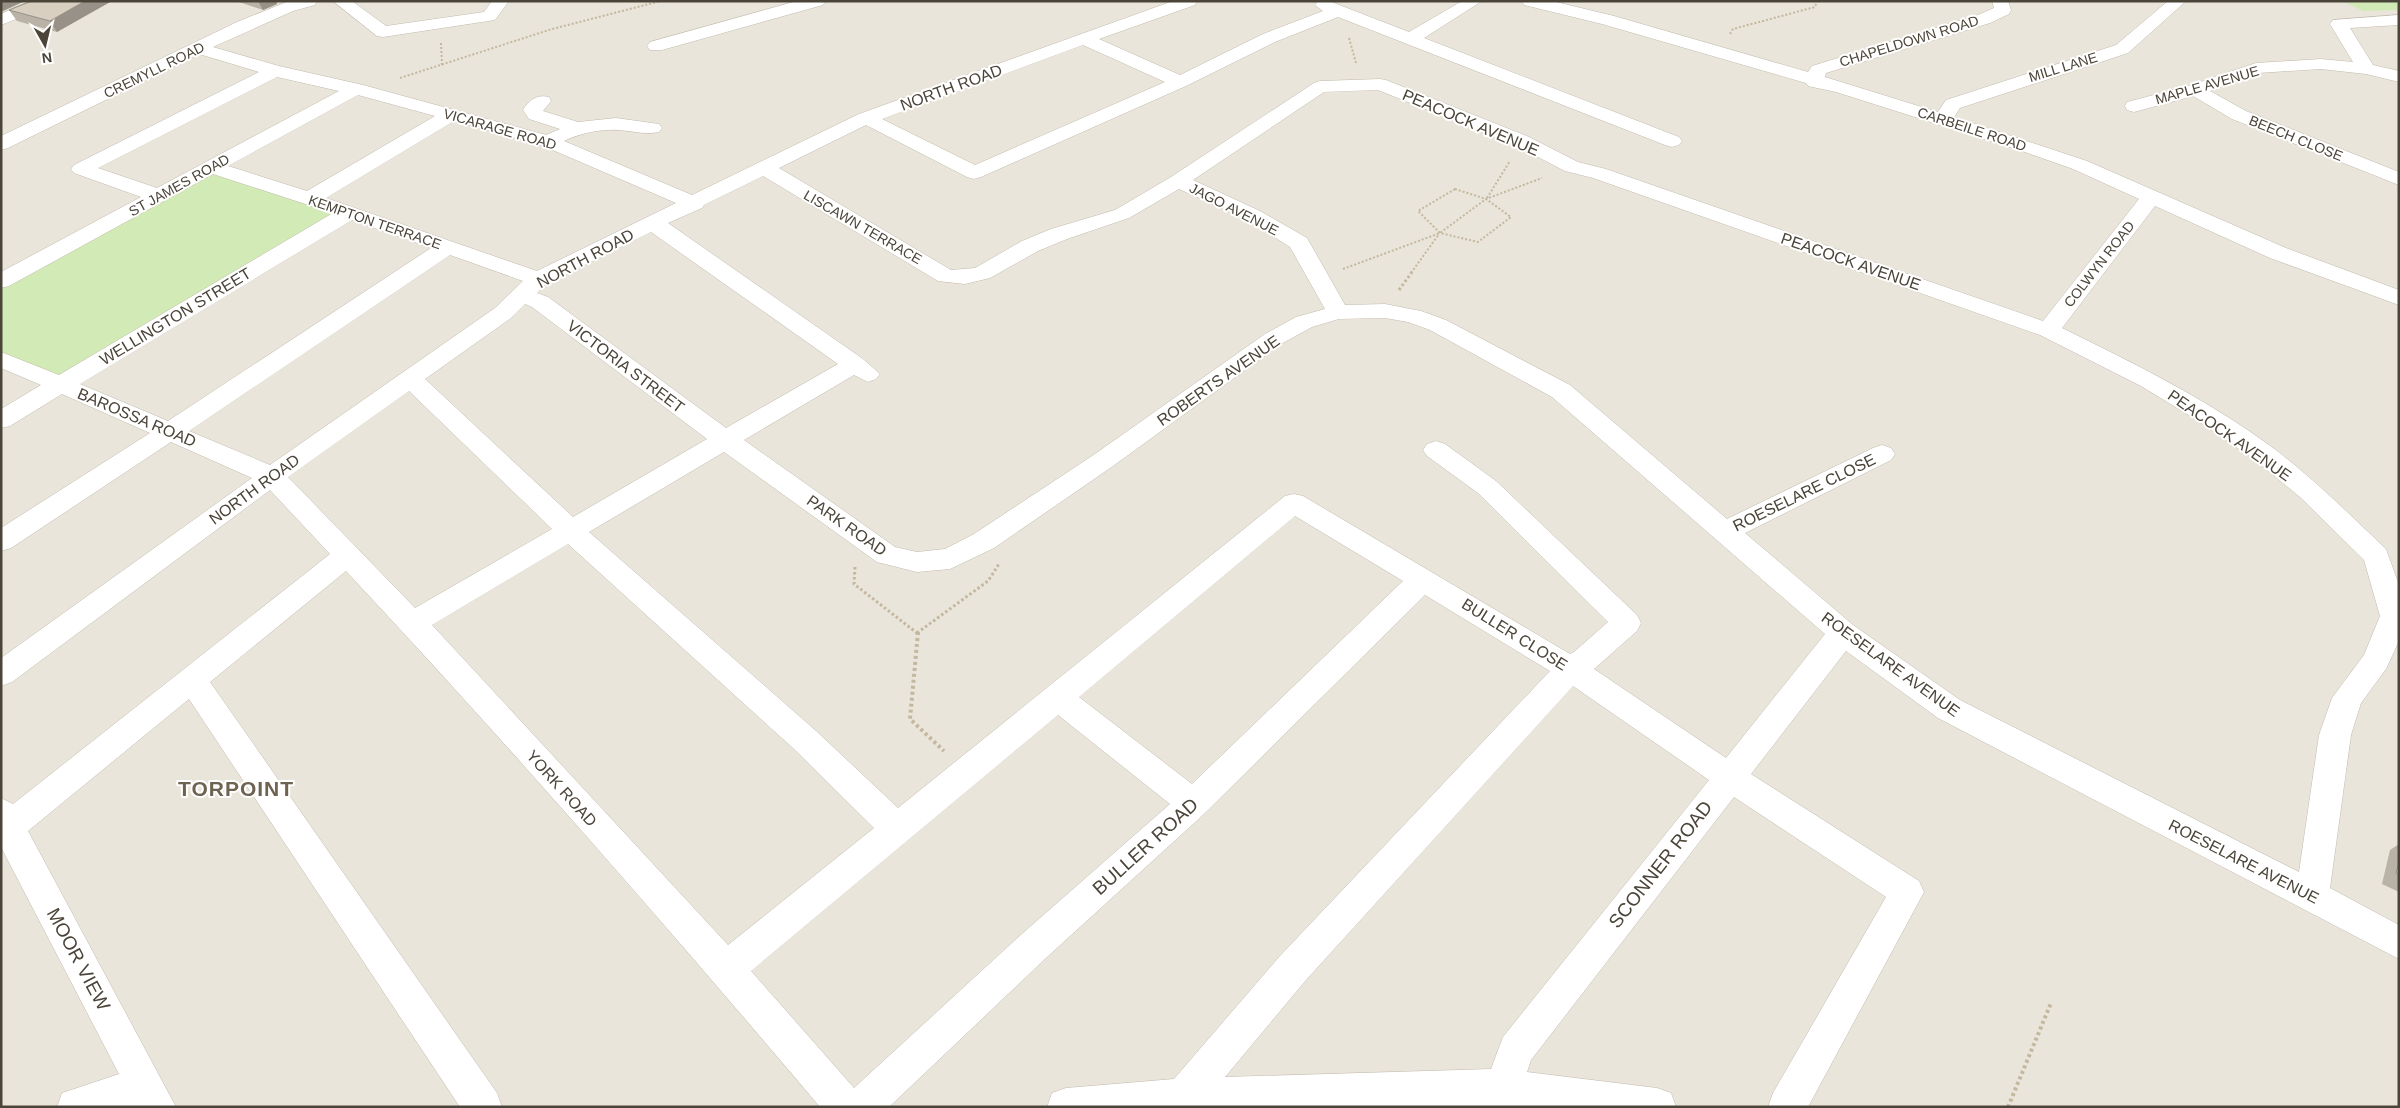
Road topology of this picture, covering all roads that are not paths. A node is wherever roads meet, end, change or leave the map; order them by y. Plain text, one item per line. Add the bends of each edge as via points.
1 (45, 1) edge
2 (308, 1) edge
3 (341, 1) edge
4 (501, 1) edge
5 (817, 1) edge
6 (1189, 1) edge
7 (1314, 1) edge
8 (1474, 1) edge
9 (1530, 1) edge
10 (2000, 1) edge
11 (2178, 1) edge
12 (1338, 11) junction
13 (1, 20) edge
14 (2399, 20) edge
15 (1084, 39) junction
16 (1410, 39) junction
17 (656, 46) dead end
18 (198, 48) junction
19 (2366, 69) junction
20 (275, 71) junction
21 (2399, 77) edge
22 (1180, 82) junction
23 (1814, 82) junction
24 (2195, 90) junction
25 (362, 91) junction
26 (542, 101) dead end
27 (2134, 106) dead end
28 (451, 115) junction
29 (866, 118) junction
30 (1942, 120) junction
31 (577, 128) junction
32 (652, 128) dead end
33 (548, 141) junction
34 (1672, 141) dead end
35 (1, 144) edge
36 (211, 167) junction
37 (764, 168) junction
38 (2399, 179) edge
39 (1178, 181) junction
40 (158, 196) junction
41 (2150, 198) junction
42 (309, 199) junction
43 (695, 204) junction
44 (350, 212) junction
45 (652, 223) junction
46 (447, 247) junction
47 (964, 277) joint
48 (1, 282) edge
49 (530, 287) junction
50 (2399, 298) edge
51 (1338, 312) junction
52 (2048, 330) junction
53 (1, 359) edge
54 (410, 378) junction
55 (61, 384) junction
56 (1, 420) edge
57 (171, 431) junction
58 (727, 441) junction
59 (1436, 450) dead end
60 (1882, 454) dead end
61 (1104, 460) joint
62 (272, 476) junction
63 (1726, 530) junction
64 (571, 531) junction
65 (1, 541) edge
66 (347, 555) junction
67 (2388, 555) edge
68 (1423, 579) junction
69 (412, 623) junction
70 (1843, 633) junction
71 (1571, 668) junction
72 (1, 674) edge
73 (192, 680) junction
74 (1058, 697) junction
75 (1728, 776) junction
76 (1193, 804) junction
77 (4, 824) edge
78 (897, 829) junction
79 (2312, 896) junction
80 (2399, 943) edge
81 (726, 969) junction
82 (151, 1096) edge
83 (1183, 1097) junction
84 (1504, 1097) edge
85 (76, 1107) edge
86 (483, 1107) edge
87 (845, 1107) edge
88 (861, 1107) edge
89 (1066, 1107) edge
90 (1657, 1107) edge
91 (1787, 1107) edge

1 - 13 street
2 - 18 street, CREMYLL ROAD via 287,7
3 - 4 street via 383,32 489,16
5 - 17 street
6 - 15 street, NORTH ROAD
7 - 12 street
8 - 16 street
9 - 23 street, CARBEILE ROAD via 1608,20
10 - 23 street, CHAPELDOWN ROAD via 2003,10 1818,70
11 - 30 street, MILL LANE via 2122,49 1953,104
12 - 16 street
12 - 22 street via 1269,38
14 - 19 street via 2339,24
15 - 22 street
15 - 29 street, NORTH ROAD
16 - 34 street
18 - 20 street, VICARAGE ROAD
18 - 35 street, CREMYLL ROAD
19 - 21 street, MAPLE AVENUE
19 - 24 street, MAPLE AVENUE via 2321,64 2256,68
20 - 25 street, VICARAGE ROAD
20 - 40 street via 82,169
22 - 29 street via 974,173
23 - 30 street, CARBEILE ROAD
24 - 27 street, MAPLE AVENUE
24 - 38 street, BEECH CLOSE via 2239,115
25 - 28 street, VICARAGE ROAD
25 - 36 street, ST JAMES ROAD
26 - 31 street via 532,110 536,115
28 - 33 street, VICARAGE ROAD
28 - 42 street
29 - 37 street, NORTH ROAD
30 - 41 street, CARBEILE ROAD via 2080,166
31 - 32 street via 616,124
31 - 33 street
33 - 43 street, VICARAGE ROAD
36 - 40 street, ST JAMES ROAD
36 - 42 street, KEMPTON TERRACE
37 - 43 street, NORTH ROAD
37 - 47 street, LISCAWN TERRACE via 946,276
39 - 47 street, PEACOCK AVENUE via 1122,214 1059,234 982,273
39 - 51 street, JAGO AVENUE via 1253,215 1299,243
39 - 52 street, PEACOCK AVENUE via 1320,87 1380,84 1522,141 1572,166
40 - 48 street, ST JAMES ROAD
41 - 50 street, CARBEILE ROAD via 2278,253
41 - 52 street, COLWYN ROAD
42 - 44 street, KEMPTON TERRACE
43 - 45 street, NORTH ROAD
44 - 46 street, KEMPTON TERRACE
44 - 55 street, WELLINGTON STREET
45 - 49 street, NORTH ROAD
45 - 58 street via 862,369
46 - 49 street, KEMPTON TERRACE
46 - 57 street
49 - 54 street, NORTH ROAD via 503,313
49 - 58 street, VICTORIA STREET via 540,302
51 - 61 street, ROBERTS AVENUE via 1304,322 1273,338
51 - 63 street, ROESELARE AVENUE via 1385,311 1414,316 1438,325 1561,391
52 - 67 street, PEACOCK AVENUE via 2150,381 2206,414 2264,454
53 - 55 street, BAROSSA ROAD
54 - 62 street, NORTH ROAD
54 - 64 street
55 - 56 street, WELLINGTON STREET
55 - 57 street, BAROSSA ROAD
57 - 62 street, BAROSSA ROAD
57 - 65 street
58 - 61 street, PARK ROAD via 887,555 917,562 950,559
58 - 64 street
59 - 71 street via 1487,487 1628,623
60 - 63 street, ROESELARE CLOSE
62 - 66 street, YORK ROAD
62 - 72 street, NORTH ROAD
63 - 70 street, ROESELARE AVENUE
64 - 69 street
64 - 78 street via 804,739
66 - 69 street, YORK ROAD
66 - 73 street
67 - 79 street, PEACOCK AVENUE via 2394,616 2376,661 2347,698 2335,735
68 - 71 street, BULLER CLOSE
68 - 74 street, BULLER CLOSE via 1294,503
68 - 76 street, BULLER ROAD
69 - 81 street, YORK ROAD
70 - 75 street, SCONNER ROAD
70 - 79 street, ROESELARE AVENUE via 1949,709
71 - 75 street, BULLER CLOSE
71 - 83 street via 1293,968
73 - 77 street
73 - 86 street
74 - 76 street
74 - 78 street
75 - 84 street, SCONNER ROAD via 1516,1050
75 - 91 street, BULLER CLOSE via 1907,892
76 - 88 street, BULLER ROAD
77 - 82 street, MOOR VIEW
78 - 81 street
79 - 80 street, ROESELARE AVENUE
81 - 87 street, YORK ROAD
82 - 85 street
83 - 84 street
83 - 89 street
84 - 90 street

